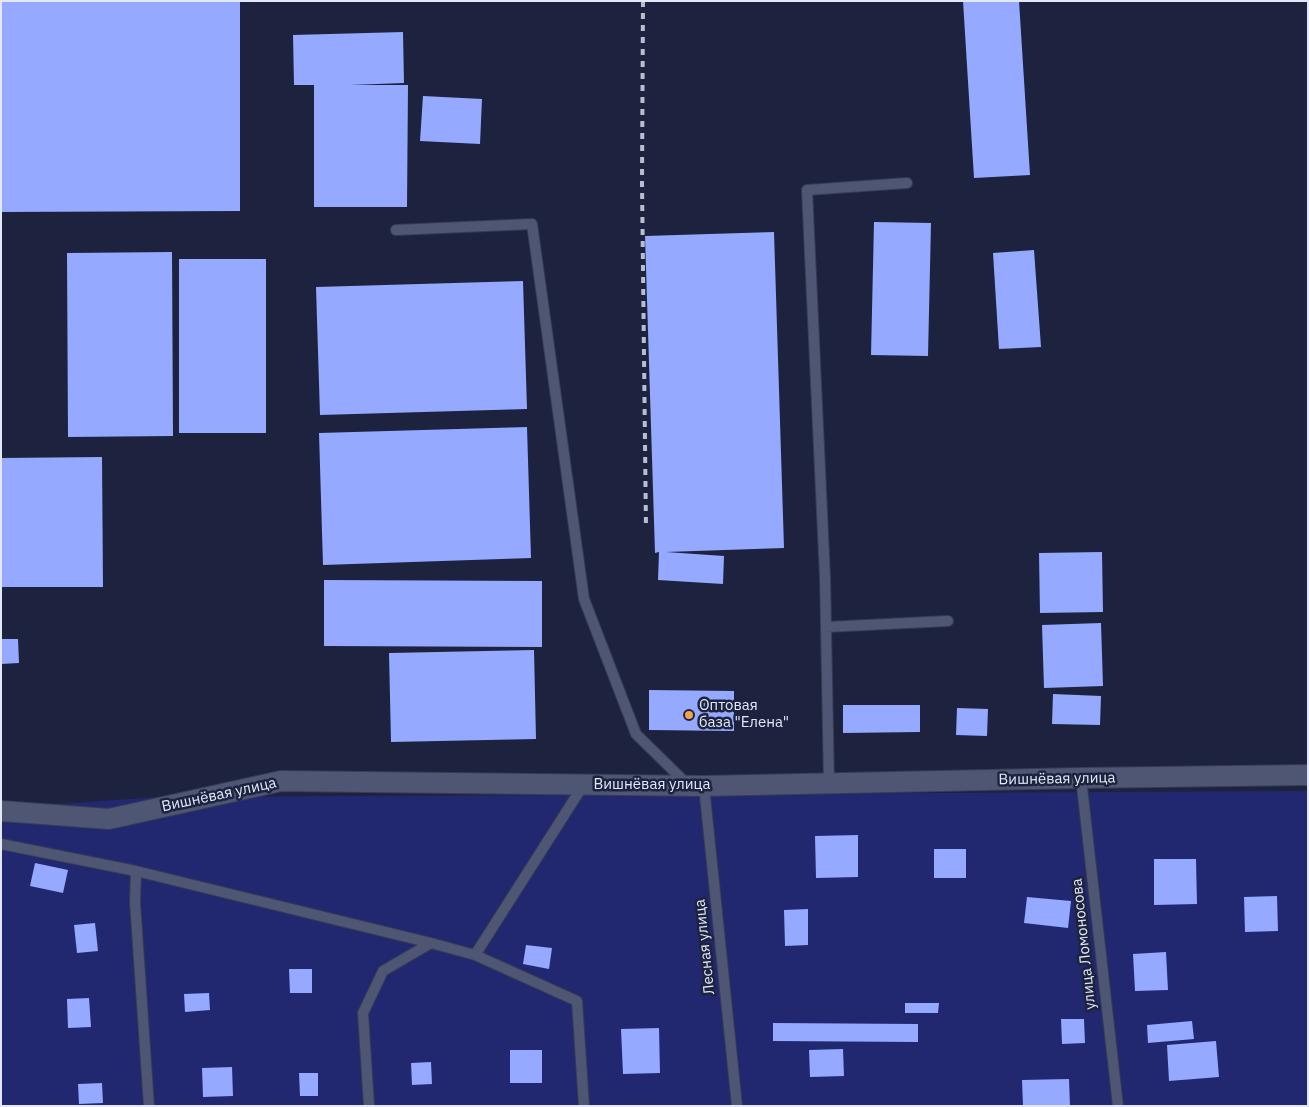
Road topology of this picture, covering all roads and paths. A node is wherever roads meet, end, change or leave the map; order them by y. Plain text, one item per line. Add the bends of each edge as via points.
1 (907, 183) dead end
2 (396, 230) dead end
3 (948, 621) dead end
4 (826, 627) junction
5 (1308, 775) edge
6 (1081, 778) junction
7 (829, 783) junction
8 (584, 784) junction
9 (696, 786) junction
10 (1, 811) edge
11 (1, 844) edge
12 (136, 871) junction
13 (431, 943) junction
14 (475, 955) junction
15 (149, 1106) edge
16 (369, 1106) edge
17 (584, 1106) edge
18 (737, 1106) edge
19 (1118, 1106) edge

1 - 4 lane via 807,190
2 - 9 lane via 532,224 584,599 636,734
3 - 4 lane
4 - 7 lane
5 - 6 street, Вишнёвая улица
6 - 7 street, Вишнёвая улица
6 - 19 lane, улица Ломоносова
7 - 9 street, Вишнёвая улица
8 - 9 street, Вишнёвая улица
8 - 10 street, Вишнёвая улица via 281,781 109,820
8 - 14 lane
9 - 18 lane, Лесная улица
11 - 12 lane
12 - 13 lane
12 - 15 lane via 134,902
13 - 14 lane
13 - 16 lane via 383,971 362,1013
14 - 17 lane via 577,1001

